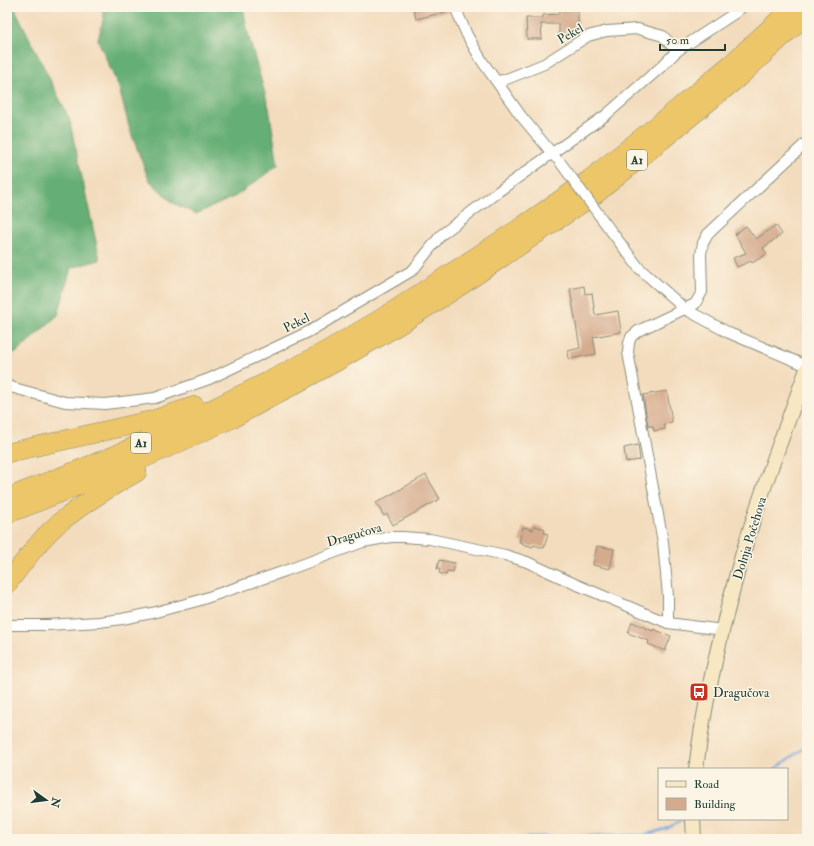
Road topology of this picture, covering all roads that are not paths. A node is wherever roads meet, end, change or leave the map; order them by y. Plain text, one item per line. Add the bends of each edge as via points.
1 (455, 7) edge
2 (742, 7) edge
3 (793, 7) edge
4 (807, 14) edge
5 (677, 51) junction
6 (497, 81) junction
7 (807, 142) edge
8 (552, 153) junction
9 (685, 309) junction
10 (807, 368) edge
11 (271, 380) junction
12 (7, 385) edge
13 (233, 418) junction
14 (7, 453) edge
15 (7, 498) edge
16 (7, 514) edge
17 (7, 584) edge
18 (668, 623) junction
19 (11, 625) dead end
20 (723, 630) junction
21 (696, 768) edge
22 (693, 820) edge
23 (694, 839) edge

1 - 6 street via 467,35
2 - 5 street, Pekel
3 - 11 highway, A1 via 731,64 582,184 387,315
4 - 13 highway, A1 via 738,77 597,193 394,328
5 - 6 street, Pekel via 663,36 638,29 608,31 588,36 544,64
5 - 8 street, Pekel via 606,115
6 - 8 street via 521,116
7 - 9 street via 708,234 701,254 702,292 695,304
8 - 9 street, bridge via 639,268
8 - 12 street, Pekel via 441,235 413,270 308,332 209,379 155,398 105,404 65,402
9 - 10 street via 729,333
9 - 18 street via 638,331 631,337 628,352 663,542
10 - 20 main road, Dolnja Počehova via 750,532
11 - 14 highway via 252,382 192,408 152,420
11 - 15 highway, A1 via 116,455
13 - 16 highway, A1 via 122,468
13 - 17 highway via 221,430 167,456 98,495 58,524 29,554
18 - 19 street, Dragučova via 527,562 430,539 390,537 363,542 197,601 145,614 99,622
18 - 20 street, Dragučova
20 - 21 main road, Dolnja Počehova via 705,710
22 - 23 main road

